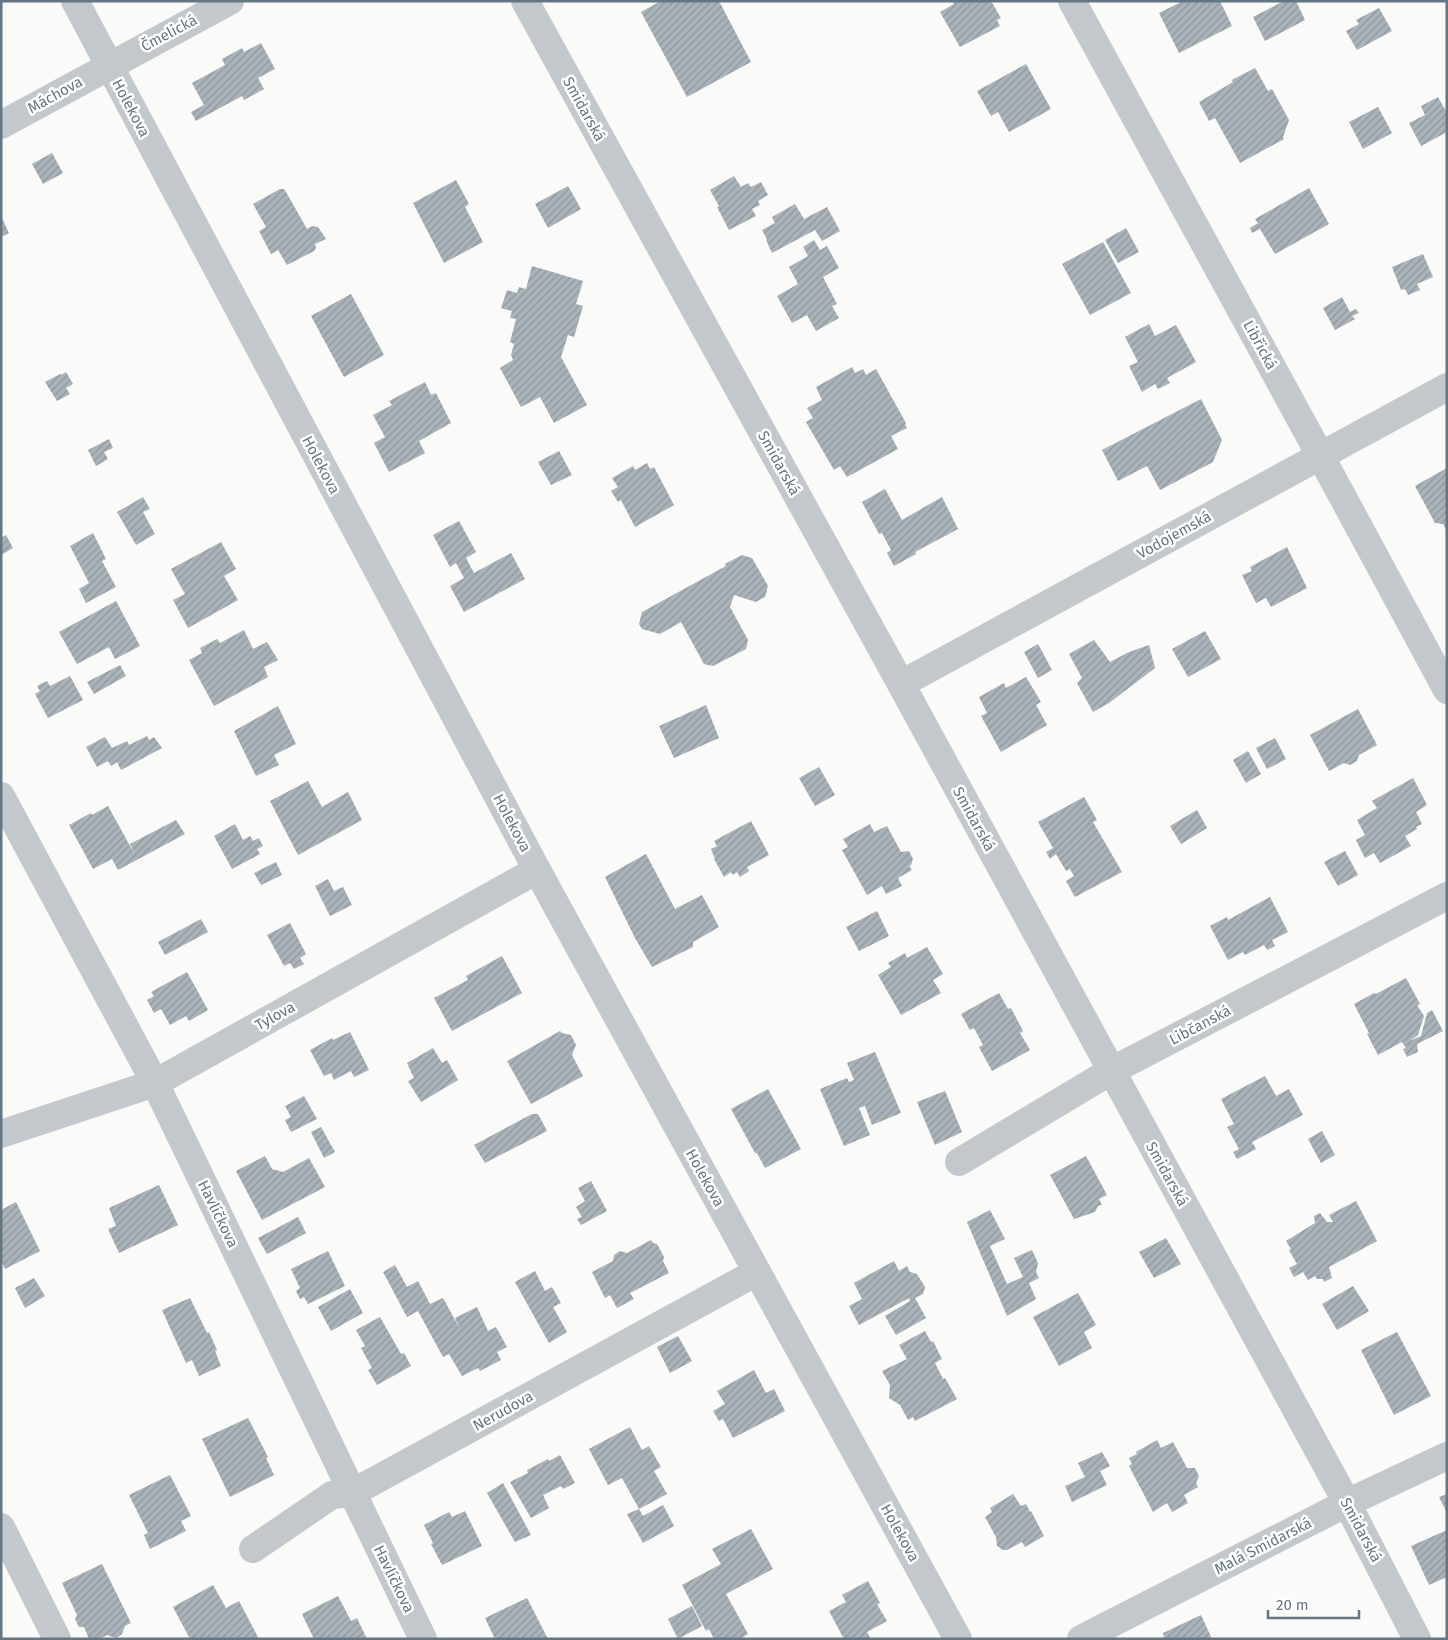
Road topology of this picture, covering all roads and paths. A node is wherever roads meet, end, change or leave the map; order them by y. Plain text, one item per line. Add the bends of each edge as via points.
1 (75, 1) edge
2 (230, 1) edge
3 (525, 1) edge
4 (1072, 1) edge
5 (109, 66) junction
6 (1, 124) edge
7 (1447, 387) edge
8 (1320, 455) junction
9 (901, 684) junction
10 (1447, 690) edge
11 (1, 796) edge
12 (537, 870) junction
13 (1447, 896) edge
14 (1111, 1072) junction
15 (155, 1083) junction
16 (1, 1134) edge
17 (959, 1162) dead end
18 (757, 1272) junction
19 (1447, 1456) edge
20 (352, 1493) junction
21 (1347, 1503) junction
22 (1, 1527) edge
23 (253, 1550) dead end
24 (57, 1639) edge
25 (423, 1639) edge
26 (958, 1639) edge
27 (1081, 1639) edge
28 (1417, 1639) edge

1 - 5 street, Holekova
2 - 5 street, Čmelická
3 - 9 street, Smidarská
4 - 8 street, Libřická
5 - 6 street, Máchova
5 - 12 street, Holekova
7 - 8 street, Vodojemská
8 - 9 street, Vodojemská
8 - 10 street, Libřická
9 - 14 street, Smidarská
11 - 15 street, Havlíčkova
12 - 15 street, Tylova
12 - 18 street, Holekova
13 - 14 street, Libčanská
14 - 17 street, Libčanská
14 - 21 street, Smidarská
15 - 16 street, Tylova
15 - 20 street, Havlíčkova
18 - 20 street, Nerudova
18 - 26 street, Holekova
19 - 21 street, Malá Smidarská
20 - 23 street, Nerudova via 332,1495
20 - 25 street, Havlíčkova
21 - 27 street, Malá Smidarská
21 - 28 street, Smidarská
22 - 24 street

